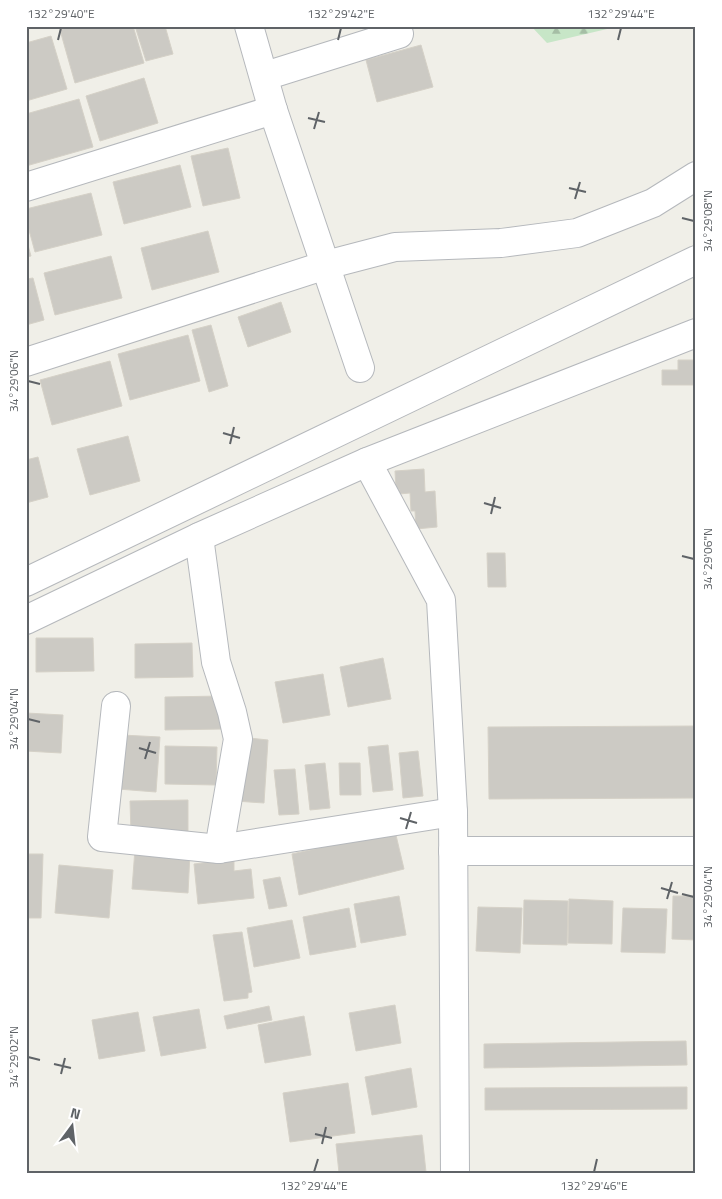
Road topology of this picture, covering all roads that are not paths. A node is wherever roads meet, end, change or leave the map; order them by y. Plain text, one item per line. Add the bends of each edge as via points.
1 (249, 26) edge
2 (399, 34) dead end
3 (265, 76) junction
4 (273, 110) junction
5 (696, 176) edge
6 (26, 187) edge
7 (696, 260) edge
8 (326, 265) junction
9 (696, 333) edge
10 (26, 362) edge
11 (360, 368) dead end
12 (367, 462) junction
13 (199, 537) junction
14 (26, 582) edge
15 (26, 620) edge
16 (116, 706) dead end
17 (453, 812) junction
18 (219, 849) junction
19 (696, 850) edge
20 (453, 851) junction
21 (455, 1173) edge

1 - 3 street
2 - 3 street
3 - 4 street
4 - 6 street
4 - 8 street
5 - 8 street via 653,203 577,233 501,243 395,247
7 - 14 street
8 - 10 street
8 - 11 street
9 - 12 street
12 - 13 street
12 - 17 street via 441,600
13 - 15 street
13 - 18 street via 216,662 238,739
16 - 18 street via 102,837
17 - 18 street
17 - 20 street
19 - 20 street
20 - 21 street

